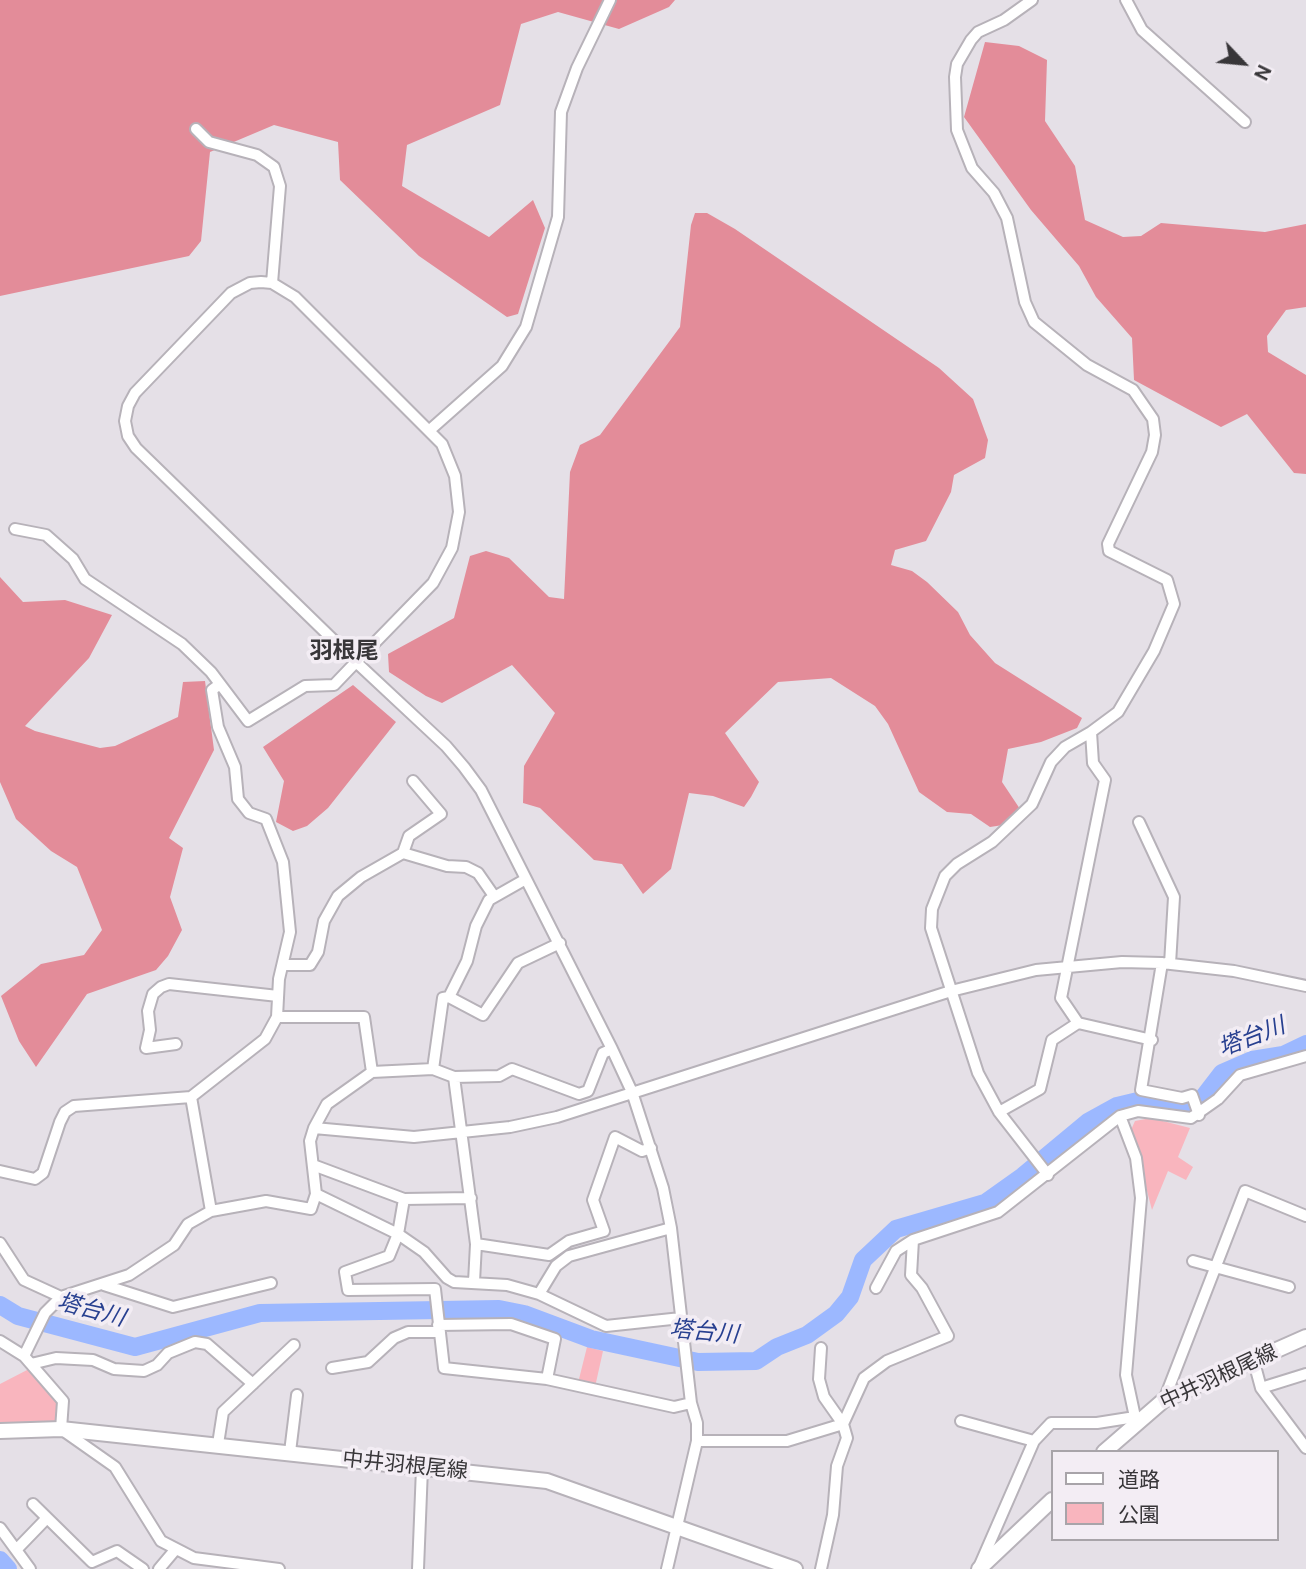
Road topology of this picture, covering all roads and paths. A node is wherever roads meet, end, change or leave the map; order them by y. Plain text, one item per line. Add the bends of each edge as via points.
1 (610, 0) edge
2 (1032, 0) edge
3 (1126, 0) edge
4 (1245, 122) dead end
5 (197, 129) dead end
6 (272, 283) junction
7 (431, 429) junction
8 (15, 529) dead end
9 (356, 662) junction
10 (220, 684) junction
11 (1091, 732) junction
12 (413, 781) dead end
13 (1139, 822) dead end
14 (403, 853) junction
15 (526, 879) junction
16 (494, 897) junction
17 (560, 943) junction
18 (1166, 963) junction
19 (283, 965) junction
20 (1067, 967) junction
21 (1306, 972) edge
22 (1305, 985) edge
23 (951, 991) junction
24 (278, 996) junction
25 (449, 997) junction
26 (277, 1017) junction
27 (1079, 1023) junction
28 (1152, 1040) junction
29 (176, 1044) dead end
30 (612, 1049) junction
31 (1306, 1056) edge
32 (433, 1069) junction
33 (372, 1072) junction
34 (454, 1077) junction
35 (632, 1092) junction
36 (191, 1097) junction
37 (999, 1112) junction
38 (1199, 1115) junction
39 (1120, 1116) junction
40 (314, 1128) junction
41 (460, 1133) junction
42 (651, 1148) junction
43 (313, 1165) junction
44 (0, 1171) edge
45 (1048, 1175) junction
46 (316, 1194) junction
47 (471, 1198) junction
48 (404, 1199) junction
49 (211, 1211) junction
50 (1306, 1216) edge
51 (671, 1228) junction
52 (398, 1234) junction
53 (913, 1240) junction
54 (0, 1243) edge
55 (476, 1244) junction
56 (1193, 1261) dead end
57 (1215, 1269) junction
58 (474, 1282) junction
59 (271, 1283) dead end
60 (104, 1284) junction
61 (1289, 1287) dead end
62 (876, 1288) dead end
63 (539, 1294) junction
64 (61, 1297) junction
65 (681, 1318) junction
66 (438, 1320) junction
67 (1306, 1337) edge
68 (0, 1341) edge
69 (294, 1345) dead end
70 (821, 1348) dead end
71 (28, 1360) junction
72 (1254, 1362) junction
73 (332, 1368) dead end
74 (1306, 1374) edge
75 (547, 1379) junction
76 (253, 1384) junction
77 (1261, 1388) junction
78 (297, 1395) dead end
79 (1164, 1400) junction
80 (691, 1403) junction
81 (1138, 1418) junction
82 (961, 1421) dead end
83 (843, 1424) junction
84 (61, 1429) junction
85 (0, 1432) edge
86 (1300, 1433) edge
87 (697, 1441) junction
88 (1034, 1441) junction
89 (218, 1444) junction
90 (1306, 1448) edge
91 (1106, 1450) edge
92 (290, 1452) junction
93 (422, 1468) junction
94 (1050, 1502) edge
95 (33, 1504) dead end
96 (46, 1519) junction
97 (676, 1526) junction
98 (0, 1528) edge
99 (16, 1550) junction
100 (175, 1550) junction
101 (94, 1566) edge
102 (30, 1569) edge
103 (143, 1569) edge
104 (159, 1569) edge
105 (279, 1569) edge
106 (418, 1569) edge
107 (667, 1569) edge
108 (796, 1569) edge
109 (821, 1569) edge
110 (978, 1569) edge

1 - 7 street via 566,94 558,132 556,231 519,342 502,366
2 - 11 street via 978,32 957,64 957,130 972,168 1007,218 1025,302 1034,322 1087,365 1133,390 1153,419 1152,452 1108,544 1109,551 1167,580 1174,604 1154,651 1118,712
3 - 4 street via 1142,30
5 - 6 street via 209,142 257,155 274,167 280,186
6 - 7 street via 296,297
6 - 9 street via 250,283 231,293 135,393 125,421 128,436 135,448
7 - 9 street via 455,476 459,512 452,548 433,583
8 - 10 street via 46,535 73,559 85,579 183,644
9 - 10 street via 334,685 305,686 248,721
9 - 15 street via 464,767 481,790
10 - 19 street via 212,690 218,727 235,767 238,799 249,813 266,819 283,862 290,932
11 - 20 street via 1093,763 1105,780
11 - 23 street via 1065,747 1051,762 1032,804 992,842 945,876 932,909 931,928
12 - 14 street via 441,814 409,835
13 - 18 street via 1174,897
14 - 16 street via 466,867 478,873
14 - 19 street via 361,877 338,897 324,921 318,952 310,965
15 - 16 street
15 - 17 street
16 - 25 street via 476,926 467,961
17 - 25 street via 518,963 483,1015
17 - 30 street
18 - 20 street
18 - 22 street
18 - 28 street
19 - 24 street
20 - 23 street
20 - 27 street via 1061,998
21 - 22 street
23 - 35 street
23 - 37 street via 978,1073
24 - 26 street
24 - 29 street via 169,984 162,987 153,994 148,1011 146,1048
25 - 32 street via 443,998
26 - 33 street via 364,1017
26 - 36 street via 265,1039
27 - 28 street
27 - 37 street via 1052,1040 1040,1089
28 - 38 street via 1141,1090 1182,1098 1192,1095
30 - 34 street via 603,1053 588,1091 579,1094 512,1069 499,1076
30 - 35 street
31 - 38 street via 1240,1075
32 - 33 street
32 - 34 street
33 - 40 street via 327,1104
34 - 41 street
35 - 41 street via 557,1116
35 - 42 street
36 - 44 street via 74,1107 60,1122 43,1173 34,1179
36 - 49 street
37 - 45 street
38 - 39 street via 1181,1119 1138,1111
39 - 45 street
39 - 81 street via 1136,1158 1141,1198 1126,1375
40 - 41 street via 415,1137
40 - 43 street via 310,1141
41 - 47 street
42 - 51 street
42 - 55 street via 642,1151 615,1137 593,1200 604,1231 569,1241 549,1255
43 - 46 street
43 - 48 street
45 - 53 street via 998,1212
46 - 49 street via 311,1209 266,1201
46 - 52 street
47 - 48 street
47 - 55 street
48 - 52 street
49 - 60 street via 188,1224 174,1245 129,1275
50 - 57 street via 1245,1191
51 - 63 street via 569,1256 556,1266
51 - 65 street
52 - 58 street via 424,1252 447,1278
52 - 66 street via 389,1256 345,1272 348,1290 435,1289
53 - 62 street via 896,1251
53 - 83 street via 911,1275 948,1336 887,1361 864,1378
54 - 64 street via 24,1280
55 - 58 street
56 - 57 street
57 - 61 street
57 - 79 street
58 - 63 street
59 - 60 street via 173,1307
60 - 64 street
63 - 65 street via 606,1326
64 - 71 street via 45,1313
65 - 80 street
66 - 73 street via 394,1338 368,1362
66 - 75 street via 443,1368
66 - 75 street via 511,1324 555,1339
67 - 72 main road, 中井羽根尾線
68 - 71 street
69 - 76 street
70 - 83 street via 819,1379 824,1397
71 - 76 street via 93,1360 114,1369 144,1371 158,1365 168,1353 195,1342 207,1344
71 - 84 street via 62,1401
72 - 77 street
72 - 79 main road, 中井羽根尾線
74 - 77 street
75 - 80 street via 674,1407
76 - 89 street via 223,1412
77 - 86 street
78 - 92 street
79 - 81 main road, 中井羽根尾線
80 - 87 street
81 - 88 street via 1051,1423
81 - 91 main road, 中井羽根尾線
82 - 88 street
83 - 87 street via 787,1441
83 - 109 street via 848,1438 838,1466
84 - 85 main road, 中井羽根尾線
84 - 89 main road, 中井羽根尾線
84 - 100 street via 115,1467 162,1541
86 - 90 street
87 - 97 street
88 - 110 street
89 - 92 main road, 中井羽根尾線
92 - 93 main road, 中井羽根尾線
93 - 97 main road, 中井羽根尾線 via 547,1481
93 - 106 street
94 - 110 main road
95 - 96 street
96 - 99 street
96 - 101 street
97 - 107 street
97 - 108 main road, 中井羽根尾線
98 - 99 street
99 - 102 street
100 - 104 street
100 - 105 street via 194,1558
101 - 103 street via 117,1551

